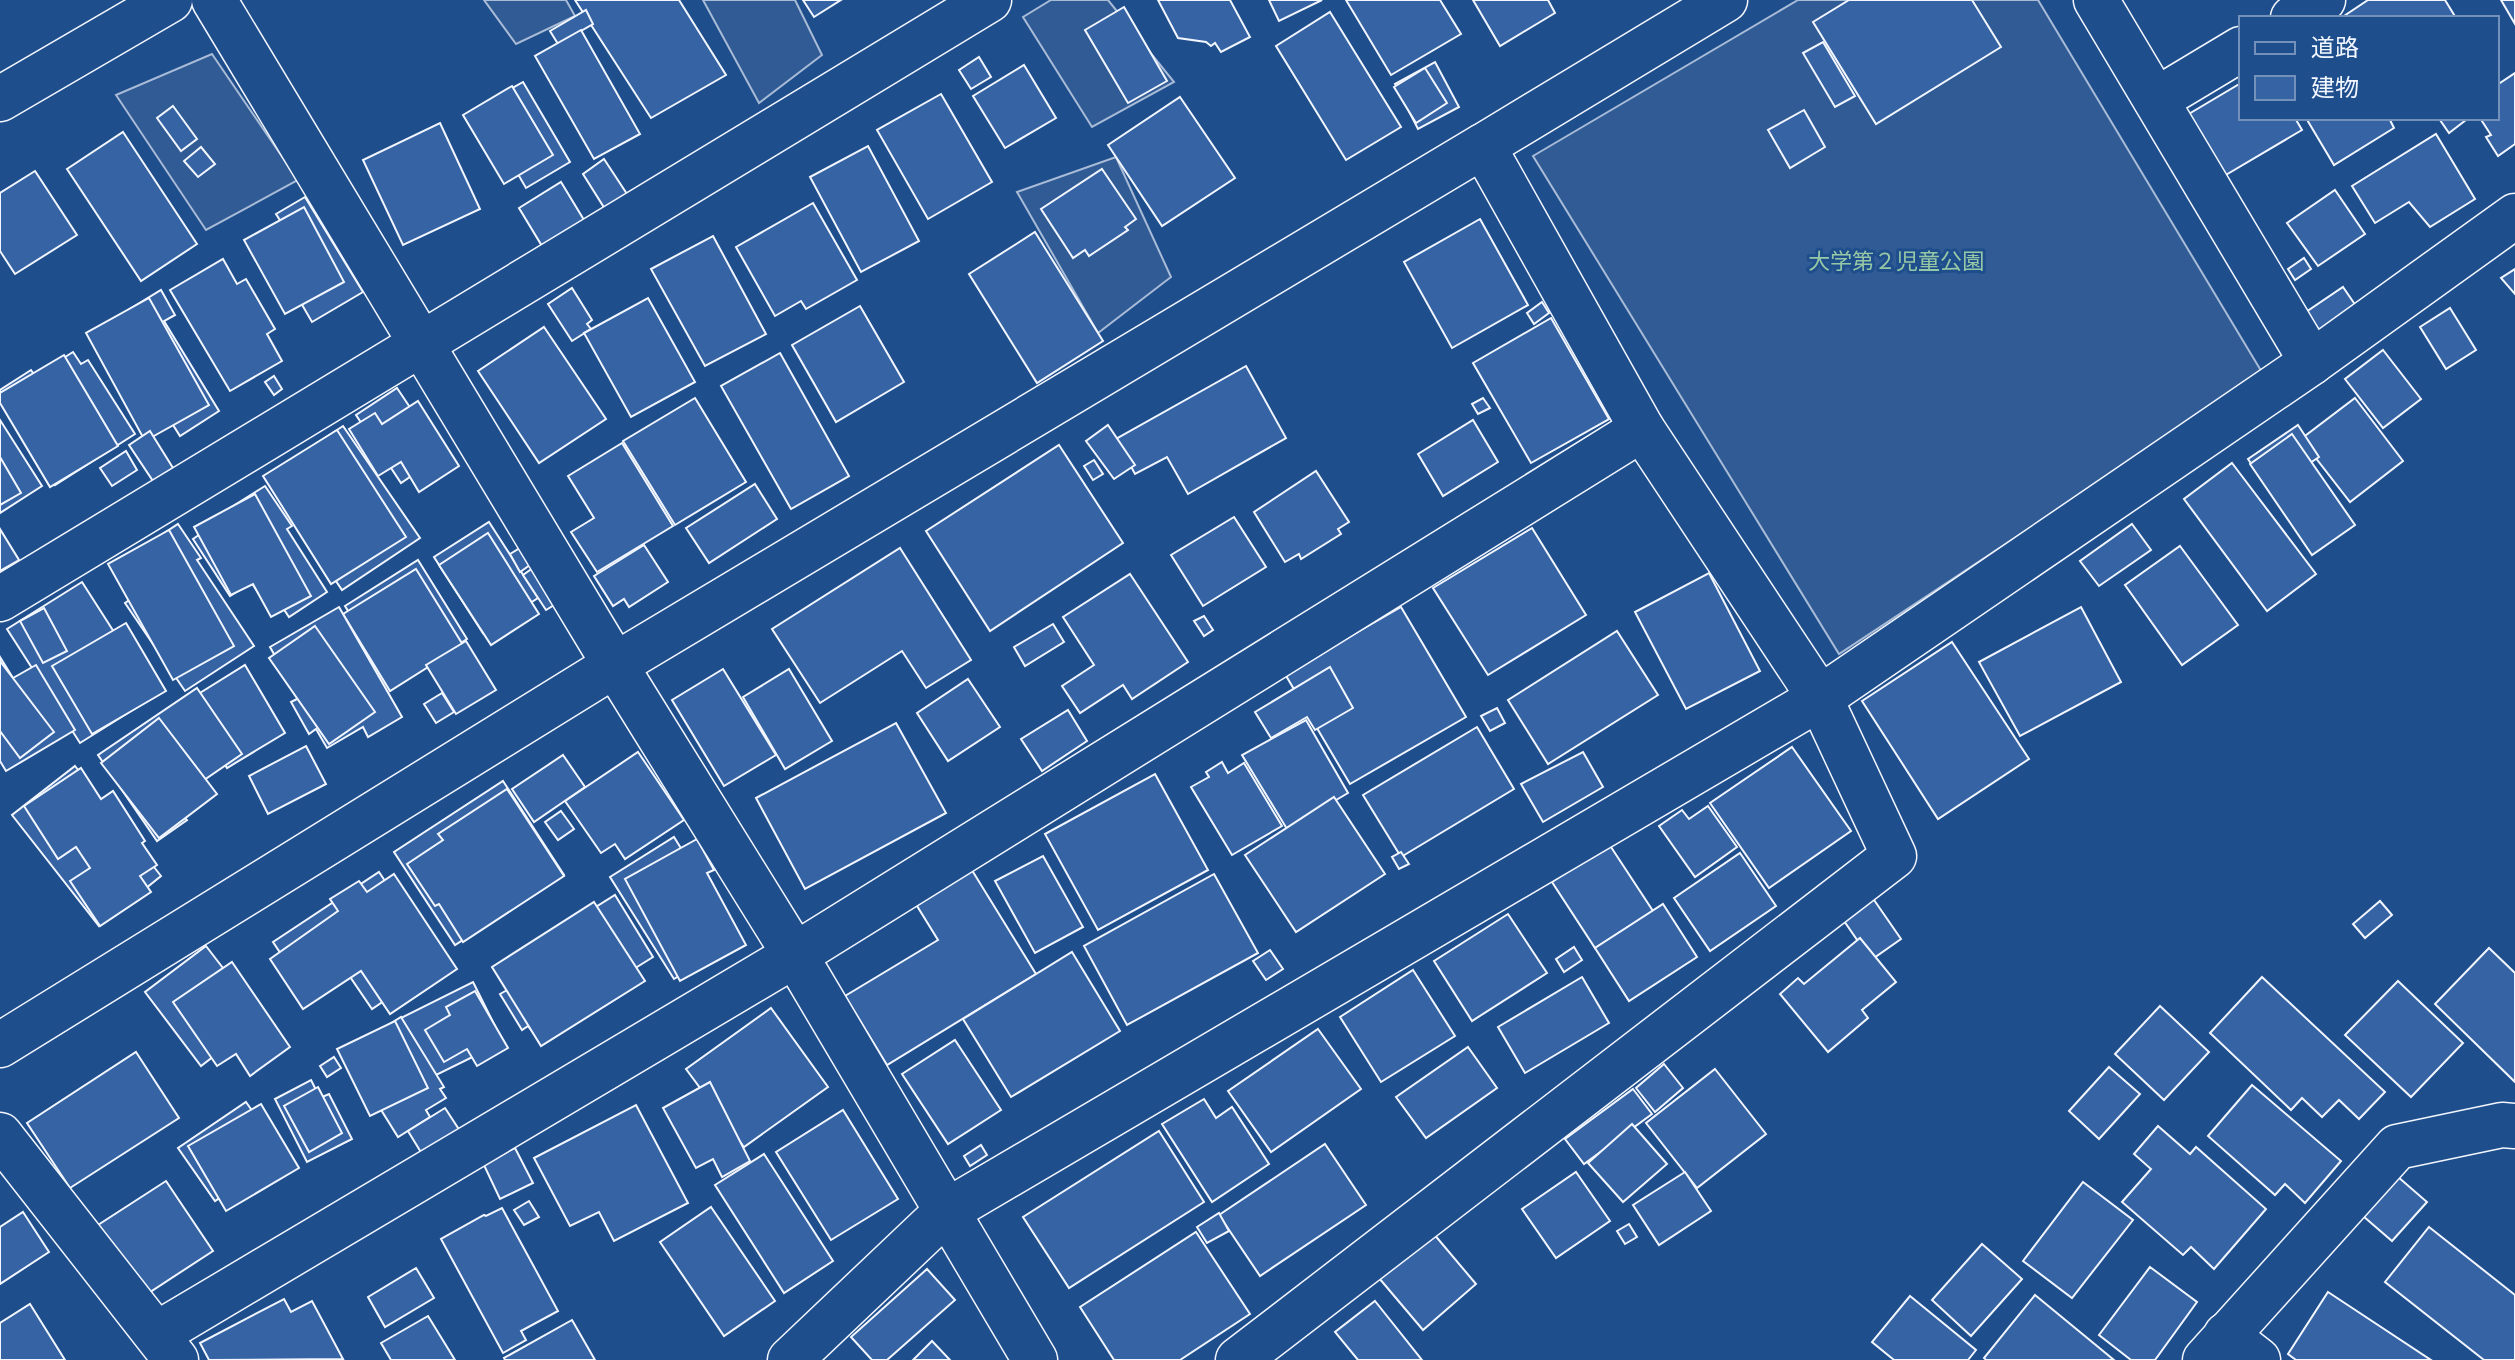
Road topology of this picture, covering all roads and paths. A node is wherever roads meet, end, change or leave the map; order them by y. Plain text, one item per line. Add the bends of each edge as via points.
1 (170, 0) edge
2 (214, 0) edge
3 (989, 0) edge
4 (1725, 0) edge
5 (2096, 0) edge
6 (2323, 0) edge
7 (2296, 16) edge
8 (2239, 50) edge
9 (0, 99) edge
10 (2156, 100) junction
11 (1483, 146) junction
12 (2515, 216) edge
13 (422, 345) junction
14 (2312, 362) junction
15 (1642, 429) junction
16 (0, 599) edge
17 (615, 665) junction
18 (1820, 698) junction
19 (795, 955) junction
20 (0, 1045) edge
21 (2515, 1126) edge
22 (0, 1135) edge
23 (947, 1211) junction
24 (166, 1347) edge
25 (2230, 1352) edge
26 (1034, 1359) edge
27 (790, 1360) edge
28 (1238, 1360) edge

1 - 9 street
2 - 13 street
3 - 13 street
4 - 11 street
5 - 10 street
6 - 7 street
8 - 10 street
10 - 14 street
11 - 15 street
11 - 17 street
12 - 14 street
13 - 16 street
13 - 17 street
14 - 18 street
15 - 18 street
15 - 19 street
17 - 19 street
17 - 20 street
18 - 23 street
18 - 28 street via 1894,856
19 - 23 street
19 - 24 street
21 - 25 street via 2397,1147
22 - 24 street
23 - 26 street
23 - 27 street

